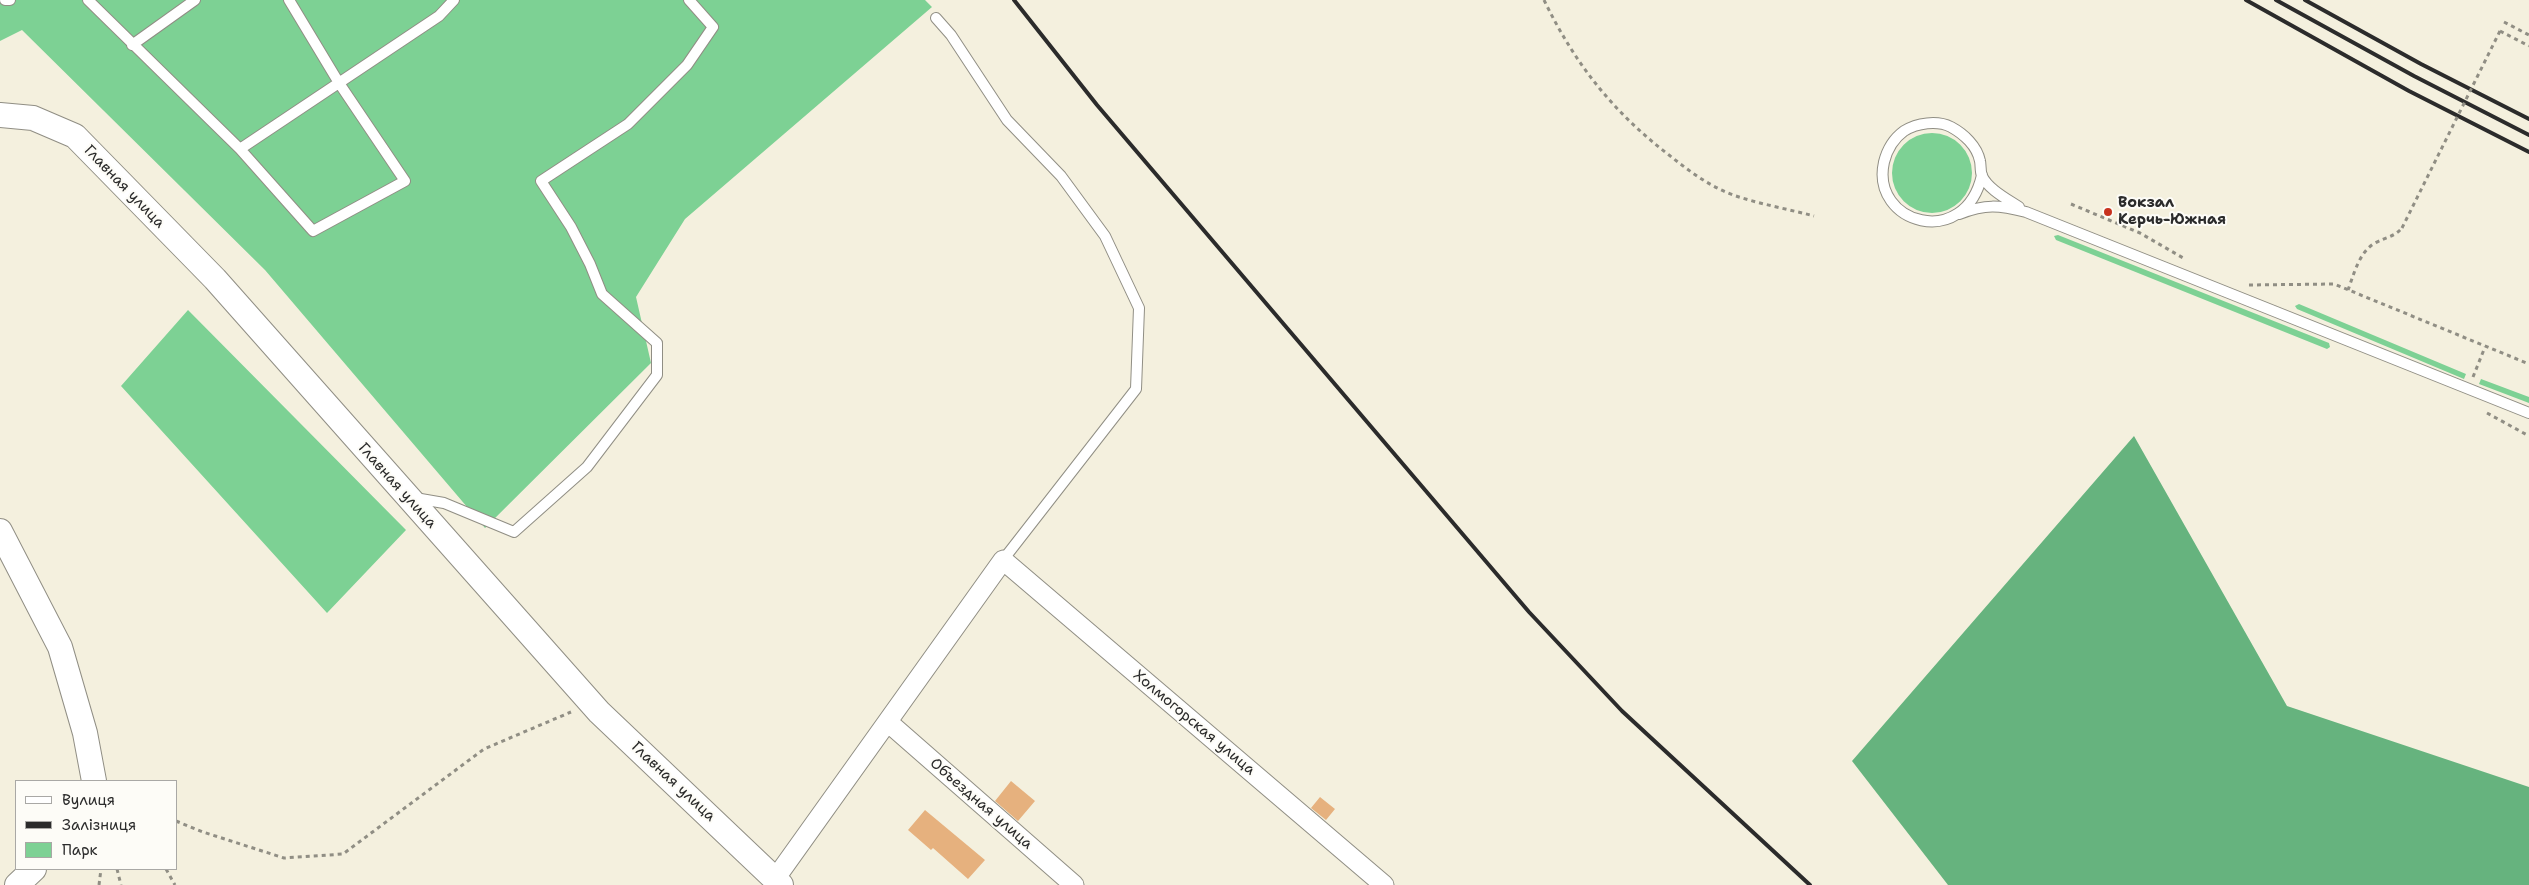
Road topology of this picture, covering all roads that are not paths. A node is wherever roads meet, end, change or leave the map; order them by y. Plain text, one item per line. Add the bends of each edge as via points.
1 (5, 0) edge
2 (10, 0) edge
3 (88, 0) edge
4 (195, 0) edge
5 (289, 0) edge
6 (454, 0) edge
7 (690, 0) edge
8 (936, 18) dead end
9 (132, 45) junction
10 (339, 83) junction
11 (0, 115) edge
12 (240, 149) junction
13 (1982, 175) junction
14 (2026, 212) junction
15 (1959, 214) junction
16 (2529, 413) edge
17 (407, 497) junction
18 (0, 531) edge
19 (1003, 560) junction
20 (888, 723) junction
21 (94, 780) edge
22 (33, 870) edge
23 (778, 882) edge
24 (17, 885) edge
25 (1074, 885) edge
26 (1384, 885) edge

1 - 2 lane
3 - 9 lane
4 - 9 lane
5 - 10 lane
6 - 10 lane via 439,16
7 - 17 lane via 713,27 687,66 628,124 541,181 590,264 602,294 656,343 657,374 587,467 514,532 444,503
8 - 19 lane via 951,35 1007,120 1061,176 1104,236 1139,308 1136,389
9 - 12 lane
10 - 12 lane
10 - 12 lane via 405,181 313,231
11 - 17 street, Главная улица via 33,118 75,136 215,279
13 - 14 lane via 1992,188
13 - 15 lane via 1974,197
13 - 15 lane via 1973,145 1949,126 1919,125 1905,131 1889,148 1882,170 1884,185 1890,200 1901,211 1915,219 1930,222
14 - 15 lane via 1996,205 1977,207
14 - 16 lane
17 - 23 street, Главная улица via 599,712
18 - 21 street via 60,647 85,733
19 - 20 street
19 - 26 street, Холмогорская улица
20 - 23 street
20 - 25 street, Объездная улица
22 - 24 street

